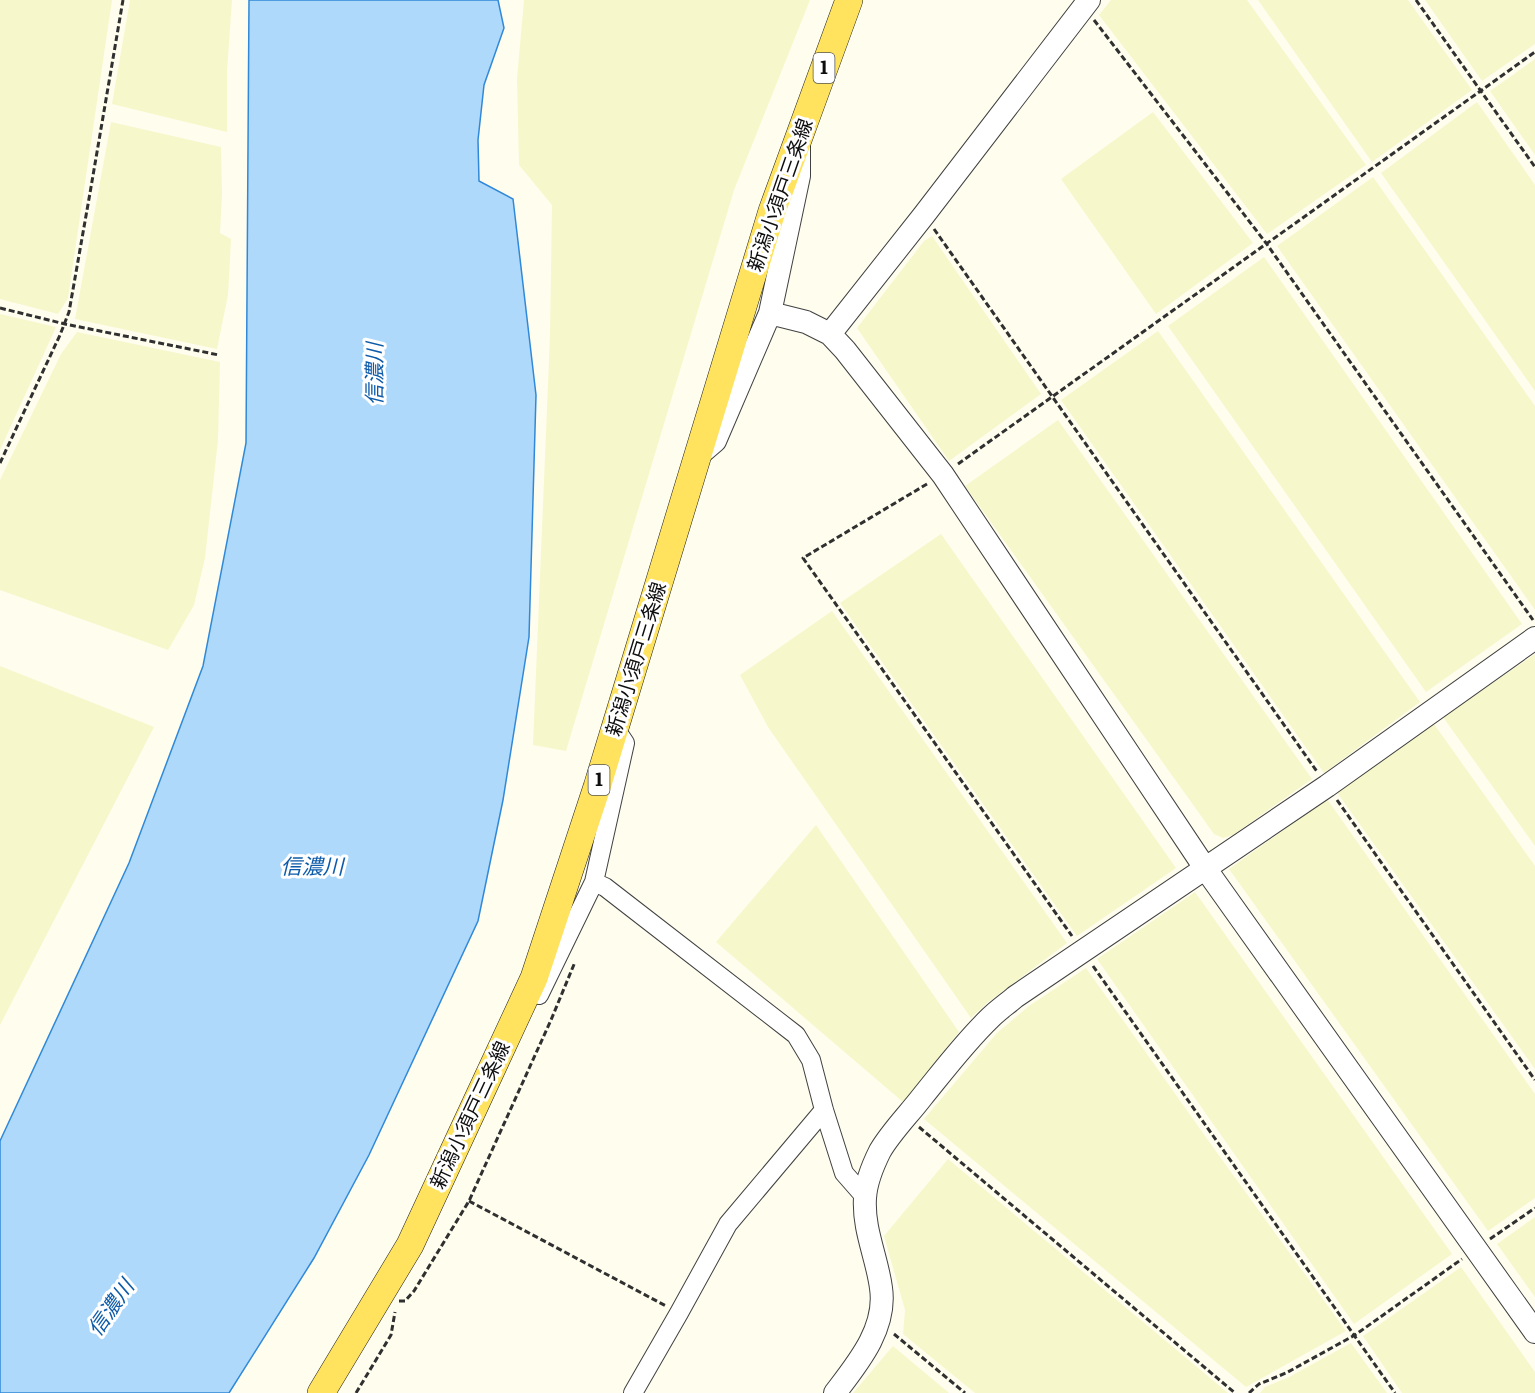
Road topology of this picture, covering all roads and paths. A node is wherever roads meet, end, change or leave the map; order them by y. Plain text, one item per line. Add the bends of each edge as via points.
1 (123, 0) edge
2 (849, 0) edge
3 (1416, 0) edge
4 (1087, 3) edge
5 (1535, 52) edge
6 (1481, 91) junction
7 (800, 136) junction
8 (1535, 167) edge
9 (924, 215) junction
10 (1266, 243) junction
11 (0, 308) edge
12 (770, 313) junction
13 (65, 324) junction
14 (830, 334) junction
15 (219, 355) dead end
16 (1051, 396) junction
17 (698, 455) junction
18 (0, 464) edge
19 (943, 475) junction
20 (1535, 623) edge
21 (1535, 638) edge
22 (615, 728) junction
23 (1327, 786) junction
24 (1205, 868) junction
25 (594, 882) junction
26 (1082, 951) junction
27 (578, 954) dead end
28 (508, 1034) junction
29 (1535, 1080) edge
30 (824, 1110) junction
31 (906, 1116) junction
32 (865, 1197) junction
33 (469, 1201) junction
34 (1535, 1208) edge
35 (1476, 1249) junction
36 (397, 1300) dead end
37 (679, 1313) junction
38 (879, 1321) junction
39 (1535, 1332) edge
40 (1354, 1335) junction
41 (321, 1393) edge
42 (633, 1393) edge
43 (835, 1393) edge
44 (965, 1393) edge
45 (1235, 1393) edge
46 (1249, 1393) edge
47 (1395, 1393) edge

1 - 13 path
2 - 7 main road, 新潟小須戸三条線 / 1
3 - 6 path
4 - 9 street
4 - 10 path
5 - 6 path
6 - 8 path
6 - 10 path
7 - 12 street via 799,176
7 - 17 main road, 新潟小須戸三条線 / 1 via 772,211
9 - 14 street
9 - 16 path
10 - 16 path
10 - 20 path
11 - 13 path
12 - 14 street via 806,322
12 - 17 street via 715,441
13 - 15 path
13 - 18 path
14 - 19 street
16 - 19 path
16 - 23 path
17 - 22 main road, 新潟小須戸三条線 / 1
19 - 24 street
19 - 26 path via 803,558
21 - 23 street
22 - 25 street via 625,743
22 - 28 main road, 新潟小須戸三条線 / 1 via 534,978
23 - 24 street
23 - 29 path
24 - 26 street
24 - 35 street
25 - 28 street via 527,1021
25 - 30 street via 796,1035 811,1060
26 - 31 street via 991,1017
26 - 40 path
27 - 33 path
28 - 41 main road, 新潟小須戸三条線 / 1 via 410,1245
30 - 32 street via 844,1173
30 - 37 street via 728,1224
31 - 32 street via 881,1150
31 - 45 path
32 - 38 street via 865,1216 881,1287
33 - 36 path via 414,1291 405,1301
33 - 37 path
34 - 35 path
35 - 39 street
35 - 40 path
37 - 42 street
38 - 43 street via 859,1362
38 - 44 path
40 - 46 path via 1259,1384
40 - 47 path

